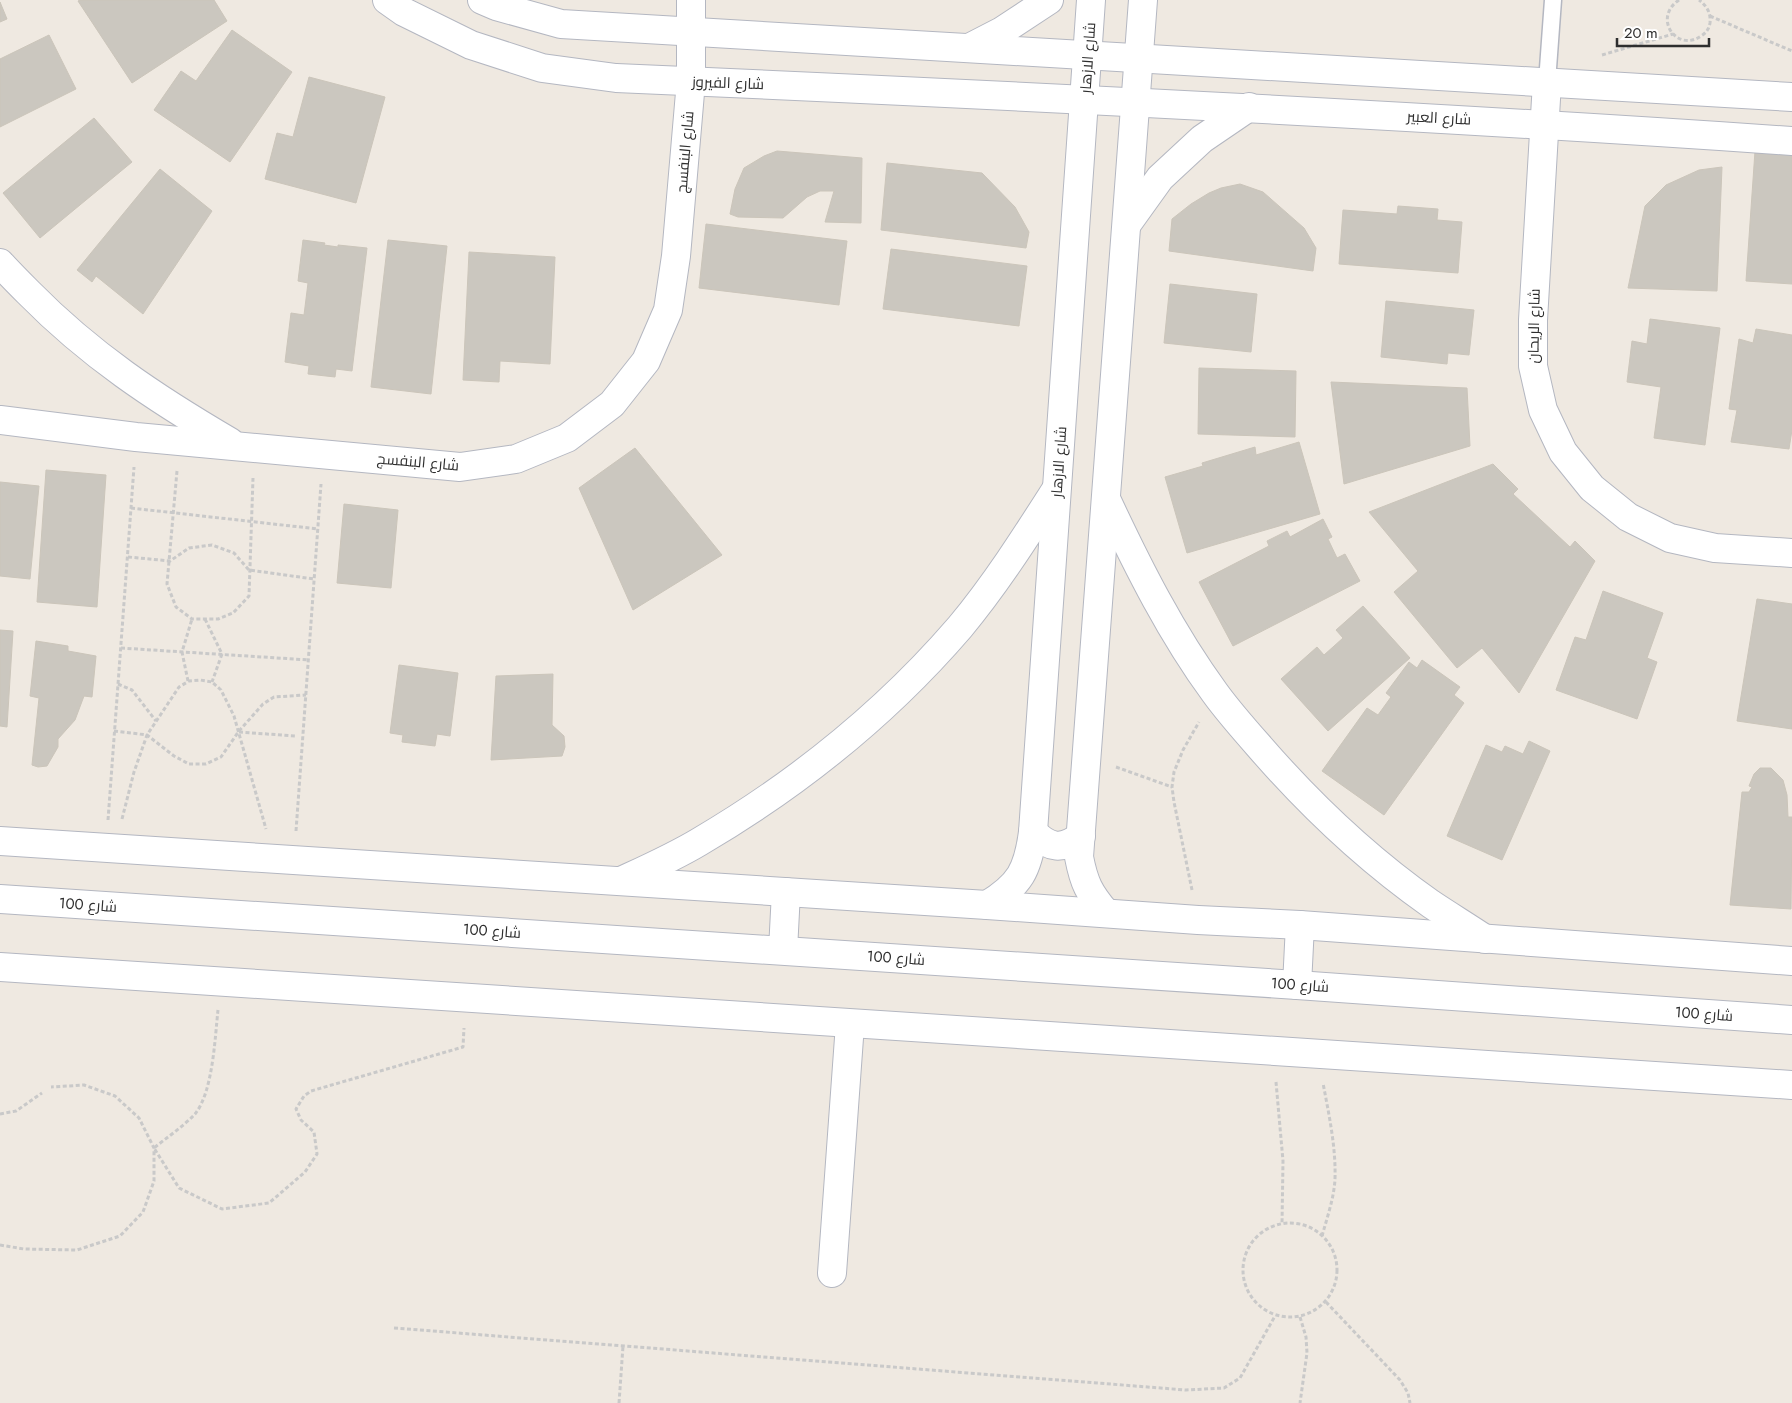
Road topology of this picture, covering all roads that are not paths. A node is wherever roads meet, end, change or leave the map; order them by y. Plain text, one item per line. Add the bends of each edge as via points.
1 (387, 0) edge
2 (482, 0) edge
3 (691, 0) edge
4 (1049, 0) edge
5 (1091, 0) edge
6 (1143, 0) edge
7 (1553, 0) edge
8 (692, 32) junction
9 (968, 48) junction
10 (1088, 56) junction
11 (1138, 59) junction
12 (691, 81) junction
13 (1547, 82) junction
14 (1792, 97) edge
15 (1085, 98) junction
16 (1135, 101) junction
17 (1249, 107) junction
18 (1545, 124) junction
19 (1792, 141) edge
20 (1126, 224) junction
21 (0, 262) edge
22 (0, 420) edge
23 (245, 447) junction
24 (1057, 488) junction
25 (1106, 498) junction
26 (1792, 553) edge
27 (1033, 832) junction
28 (1081, 836) junction
29 (0, 841) edge
30 (621, 881) junction
31 (786, 892) junction
32 (0, 899) edge
33 (987, 905) junction
34 (1106, 913) junction
35 (1300, 925) junction
36 (1485, 939) junction
37 (783, 950) junction
38 (1792, 961) edge
39 (0, 967) edge
40 (1296, 985) junction
41 (1792, 1020) edge
42 (850, 1024) junction
43 (1792, 1085) edge
44 (832, 1273) dead end

1 - 12 street, شارع الفيروز via 404,12 471,45 542,68 616,78
2 - 8 street via 561,24
3 - 8 street, شارع البنفسج
4 - 9 street via 1002,31
5 - 10 street, شارع الازهار
6 - 11 street
7 - 13 lane
8 - 9 street
8 - 12 street, شارع البنفسج
9 - 10 street
10 - 11 street
10 - 15 street, شارع الازهار
11 - 13 street
11 - 16 street
12 - 15 street, شارع الفيروز
12 - 23 street, شارع البنفسج via 676,256 668,310 646,361 612,404 567,438 516,459 460,467
13 - 14 street
13 - 18 street, شارع الريحان
15 - 16 street, شارع العبير
15 - 24 street, شارع الازهار
16 - 17 street, شارع العبير
16 - 20 street
17 - 18 street, شارع العبير
17 - 20 street via 1202,139 1160,178
18 - 19 street, شارع العبير
18 - 26 street, شارع الريحان via 1533,366 1543,410 1563,452 1592,488 1628,517 1670,538 1715,548
20 - 25 street
21 - 23 street via 54,318 111,366 172,408
22 - 23 street, شارع البنفسج
24 - 27 street, شارع الازهار
24 - 30 street via 1012,559 960,627 895,696 838,747 770,798 697,843
25 - 28 street
25 - 36 street via 1133,558 1165,616 1215,693 1282,773 1378,863
27 - 28 street via 1043,842 1056,846 1070,844
27 - 33 street, شارع الازهار via 1030,856 1021,876 1006,894
28 - 34 street via 1079,857 1083,878 1092,897
29 - 30 street
30 - 31 street
31 - 33 street
31 - 37 street
32 - 37 street, شارع 100
33 - 34 street
34 - 35 street
35 - 36 street
35 - 40 street
36 - 38 street
37 - 40 street, شارع 100
39 - 42 street
40 - 41 street, شارع 100
42 - 43 street
42 - 44 street

